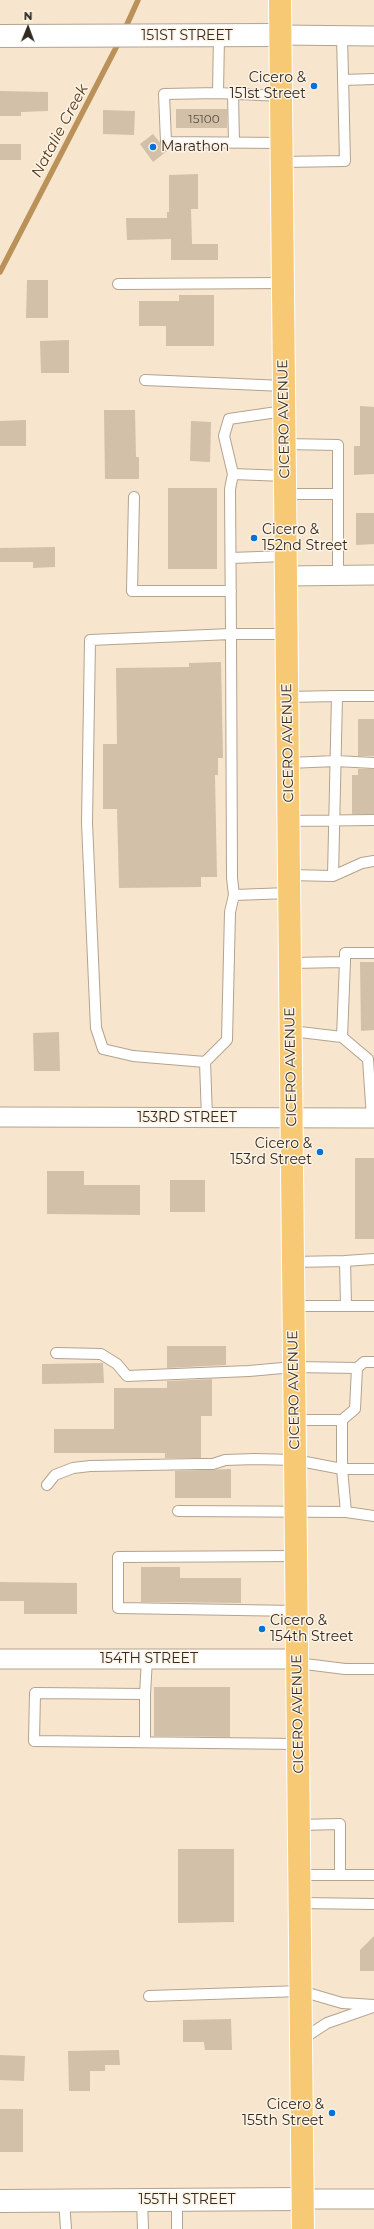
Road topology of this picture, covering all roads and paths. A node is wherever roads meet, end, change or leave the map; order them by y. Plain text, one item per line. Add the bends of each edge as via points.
1 (280, 0) edge
2 (0, 36) edge
3 (219, 36) junction
4 (280, 36) junction
5 (342, 36) junction
6 (374, 36) edge
7 (374, 79) edge
8 (343, 80) junction
9 (218, 93) junction
10 (233, 94) junction
11 (281, 96) junction
12 (234, 143) junction
13 (281, 153) junction
14 (118, 284) dead end
15 (283, 284) junction
16 (145, 380) dead end
17 (284, 386) junction
18 (284, 412) junction
19 (285, 444) junction
20 (233, 474) junction
21 (285, 485) junction
22 (338, 494) junction
23 (134, 497) dead end
24 (231, 558) junction
25 (286, 566) junction
26 (338, 576) junction
27 (374, 576) edge
28 (231, 591) junction
29 (231, 634) junction
30 (287, 634) junction
31 (337, 696) junction
32 (374, 696) edge
33 (287, 697) junction
34 (336, 761) junction
35 (288, 763) junction
36 (374, 763) edge
37 (334, 819) junction
38 (374, 820) edge
39 (288, 821) junction
40 (374, 861) edge
41 (333, 876) junction
42 (289, 884) junction
43 (234, 895) junction
44 (374, 953) edge
45 (345, 962) junction
46 (290, 963) junction
47 (291, 1031) junction
48 (342, 1037) junction
49 (371, 1058) edge
50 (205, 1062) junction
51 (0, 1117) edge
52 (207, 1118) junction
53 (373, 1118) edge
54 (292, 1119) junction
55 (374, 1260) edge
56 (345, 1261) junction
57 (293, 1262) junction
58 (294, 1306) junction
59 (346, 1306) junction
60 (374, 1306) edge
61 (56, 1354) dead end
62 (374, 1362) edge
63 (294, 1367) junction
64 (357, 1368) junction
65 (295, 1420) junction
66 (342, 1420) junction
67 (295, 1460) junction
68 (342, 1469) junction
69 (374, 1469) edge
70 (47, 1486) dead end
71 (178, 1511) dead end
72 (296, 1511) junction
73 (346, 1512) junction
74 (374, 1516) edge
75 (296, 1556) junction
76 (297, 1611) junction
77 (0, 1659) edge
78 (147, 1659) junction
79 (297, 1661) junction
80 (374, 1669) edge
81 (145, 1694) junction
82 (145, 1741) junction
83 (298, 1744) junction
84 (299, 1825) junction
85 (299, 1875) junction
86 (340, 1875) junction
87 (374, 1875) edge
88 (300, 1903) junction
89 (374, 1904) edge
90 (301, 1992) junction
91 (149, 1996) dead end
92 (374, 2006) edge
93 (301, 2040) junction
94 (303, 2199) junction
95 (374, 2199) edge
96 (64, 2200) junction
97 (142, 2200) junction
98 (0, 2201) edge
99 (177, 2201) junction
100 (66, 2229) edge
101 (143, 2229) edge
102 (177, 2229) edge
103 (303, 2229) edge

1 - 4 main road, CICERO AVENUE
2 - 3 street, 151ST STREET
3 - 4 street, 151ST STREET
3 - 9 lane
4 - 5 street, 151ST STREET
4 - 11 main road, CICERO AVENUE
5 - 6 street, 151ST STREET
5 - 8 lane
7 - 8 lane
8 - 13 lane via 345,161
9 - 10 lane
9 - 12 lane via 164,94 166,142
10 - 11 lane
10 - 12 lane
11 - 13 main road, CICERO AVENUE
12 - 13 lane
13 - 15 main road, CICERO AVENUE
14 - 15 lane
15 - 17 main road, CICERO AVENUE
16 - 17 lane
17 - 18 main road, CICERO AVENUE
18 - 19 main road, CICERO AVENUE
18 - 20 lane via 229,419 224,436
19 - 21 main road, CICERO AVENUE
19 - 22 lane via 338,445
20 - 21 lane
20 - 24 lane via 230,489
21 - 22 lane
21 - 25 main road, CICERO AVENUE
22 - 26 lane
23 - 28 lane via 132,591
24 - 25 lane
24 - 28 lane
25 - 26 street
25 - 30 main road, CICERO AVENUE
26 - 27 street
28 - 29 lane
29 - 30 lane
29 - 43 lane
29 - 50 lane via 90,640 87,822 96,1028 103,1049 132,1056
30 - 33 main road, CICERO AVENUE
31 - 32 lane
31 - 33 lane
31 - 34 lane
33 - 35 main road, CICERO AVENUE
34 - 35 lane
34 - 36 lane
34 - 37 lane
35 - 39 main road, CICERO AVENUE
37 - 38 lane
37 - 39 lane
37 - 41 lane
39 - 42 main road, CICERO AVENUE
40 - 41 lane via 362,863
41 - 42 lane
42 - 43 lane
42 - 46 main road, CICERO AVENUE
43 - 50 lane via 230,912 227,1040
44 - 45 lane via 345,953
45 - 46 lane
45 - 48 lane
46 - 47 main road, CICERO AVENUE
47 - 48 lane
47 - 54 main road, CICERO AVENUE
48 - 49 lane
49 - 53 lane
50 - 52 lane
51 - 52 street, 153RD STREET
52 - 54 street, 153RD STREET
53 - 54 street, 153RD STREET
54 - 57 main road, CICERO AVENUE
55 - 56 lane
56 - 57 lane
56 - 59 lane
57 - 58 main road, CICERO AVENUE
58 - 59 lane
58 - 63 main road, CICERO AVENUE
59 - 60 lane
61 - 63 lane via 101,1354 117,1364 127,1376
62 - 64 lane via 364,1362
63 - 64 lane
63 - 65 main road, CICERO AVENUE
64 - 66 lane via 355,1409
65 - 66 lane
65 - 67 main road, CICERO AVENUE
66 - 68 lane
67 - 68 lane
67 - 70 lane via 255,1459 225,1460 212,1464 90,1466 73,1468 55,1475
67 - 72 main road, CICERO AVENUE
68 - 69 lane
68 - 73 lane
71 - 72 lane
72 - 73 lane
72 - 75 main road, CICERO AVENUE
73 - 74 lane
75 - 76 main road, CICERO AVENUE
75 - 76 lane via 118,1557 118,1608
76 - 79 main road, CICERO AVENUE
77 - 78 street, 154TH STREET
78 - 79 street, 154TH STREET
78 - 81 lane
79 - 80 lane via 345,1669
79 - 83 main road, CICERO AVENUE
81 - 82 lane
81 - 82 lane via 35,1693 34,1741
82 - 83 lane
83 - 84 main road, CICERO AVENUE
84 - 85 main road, CICERO AVENUE
84 - 86 lane via 340,1824
85 - 86 lane
85 - 88 main road, CICERO AVENUE
86 - 87 lane
88 - 89 lane
88 - 90 main road, CICERO AVENUE
90 - 91 lane
90 - 92 lane via 342,2003
90 - 93 main road, CICERO AVENUE
92 - 93 lane via 327,2023
93 - 94 main road, CICERO AVENUE
94 - 95 street, 155TH STREET
94 - 99 street, 155TH STREET
94 - 103 main road, CICERO AVENUE
96 - 97 street, 155TH STREET
96 - 98 street, 155TH STREET
96 - 100 lane
97 - 99 street, 155TH STREET
97 - 101 lane
99 - 102 lane

